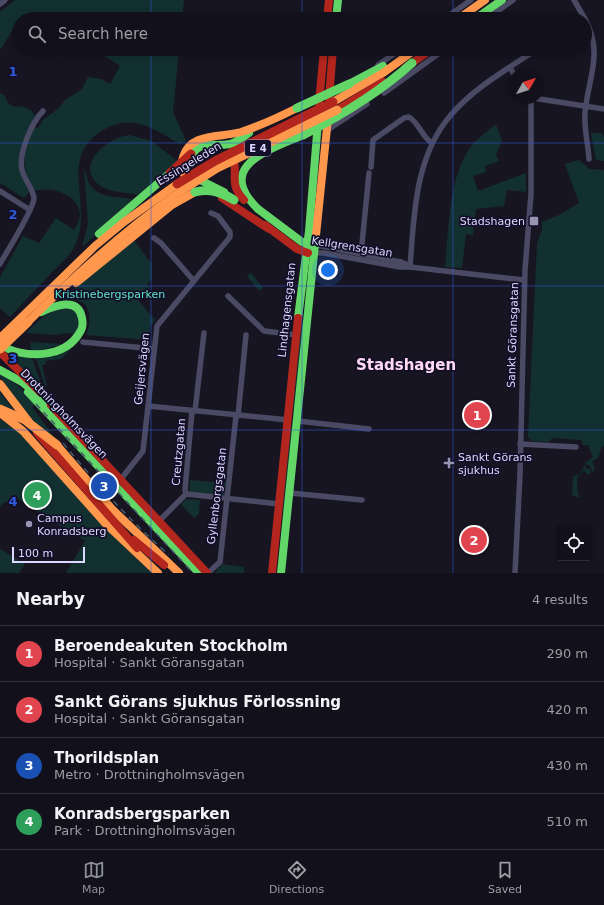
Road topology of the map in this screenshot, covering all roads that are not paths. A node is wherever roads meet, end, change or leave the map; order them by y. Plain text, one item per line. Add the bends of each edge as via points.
1 (5, 0) edge
2 (329, 0) edge
3 (338, 0) edge
4 (471, 0) edge
5 (485, 0) edge
6 (502, 0) edge
7 (513, 0) edge
8 (574, 0) edge
9 (0, 4) edge
10 (328, 12) edge
11 (337, 12) edge
12 (454, 12) edge
13 (468, 12) edge
14 (485, 12) edge
15 (497, 12) edge
16 (580, 12) edge
17 (592, 33) edge
18 (324, 56) edge
19 (331, 56) edge
20 (390, 56) edge
21 (402, 56) edge
22 (406, 56) edge
23 (422, 56) edge
24 (435, 56) edge
25 (527, 56) edge
26 (412, 63) junction
27 (510, 68) edge
28 (508, 70) edge
29 (325, 85) junction
30 (544, 100) edge
31 (532, 104) edge
32 (586, 106) junction
33 (604, 109) edge
34 (43, 111) dead end
35 (268, 122) junction
36 (317, 131) junction
37 (327, 131) junction
38 (432, 143) junction
39 (223, 144) junction
40 (191, 154) junction
41 (589, 159) dead end
42 (371, 167) dead end
43 (369, 174) dead end
44 (180, 187) junction
45 (0, 192) edge
46 (237, 194) junction
47 (316, 194) junction
48 (30, 210) junction
49 (256, 212) junction
50 (210, 213) dead end
51 (269, 229) junction
52 (154, 238) dead end
53 (305, 248) junction
54 (316, 249) junction
55 (361, 254) junction
56 (0, 264) edge
57 (410, 267) junction
58 (68, 270) junction
59 (524, 280) junction
60 (194, 281) junction
61 (228, 296) dead end
62 (52, 298) junction
63 (35, 315) junction
64 (25, 320) junction
65 (204, 333) dead end
66 (246, 336) dead end
67 (297, 336) junction
68 (0, 338) edge
69 (83, 342) dead end
70 (0, 345) edge
71 (154, 349) junction
72 (0, 350) edge
73 (2, 371) edge
74 (0, 384) edge
75 (148, 406) junction
76 (0, 409) edge
77 (55, 409) junction
78 (194, 411) junction
79 (0, 413) edge
80 (237, 416) junction
81 (293, 421) junction
82 (369, 429) dead end
83 (520, 444) junction
84 (576, 447) dead end
85 (98, 455) junction
86 (121, 479) junction
87 (290, 493) junction
88 (186, 494) junction
89 (227, 499) junction
90 (362, 500) dead end
91 (279, 504) junction
92 (140, 510) junction
93 (158, 521) junction
94 (120, 528) junction
95 (158, 573) edge
96 (162, 573) edge
97 (175, 573) edge
98 (179, 573) edge
99 (200, 573) edge
100 (208, 573) edge
101 (272, 573) edge
102 (281, 573) edge
103 (515, 573) edge

1 - 9 street
2 - 10 main road
3 - 11 main road
4 - 12 street
5 - 13 main road
6 - 14 main road
7 - 15 street
8 - 16 street
17 - 32 street via 596,52
18 - 29 main road, Lindhagensgatan
19 - 29 main road, Lindhagensgatan
20 - 29 street via 349,83
21 - 35 main road, bridge
22 - 44 main road, Essingeleden / E 4, bridge via 349,94 215,161
23 - 26 main road, E 4
24 - 37 street
25 - 27 street
26 - 44 main road, Essingeleden / E 4, bridge via 346,105
26 - 46 main road, bridge via 394,80 355,108 250,161 242,173
28 - 38 street via 460,106 446,120
29 - 36 main road, Lindhagensgatan
29 - 37 main road, Lindhagensgatan
30 - 32 street
31 - 59 street, Sankt Göransgatan via 531,194
32 - 33 street
32 - 41 street via 584,131
34 - 48 street via 34,124 22,155 21,168 34,199
35 - 39 main road via 234,142
35 - 51 main road via 239,132 200,138 187,148 182,158 182,172 188,182 199,190 228,201
36 - 37 street
36 - 47 main road, Lindhagensgatan
37 - 47 main road, Lindhagensgatan
38 - 42 street via 412,119 404,118 373,140
38 - 57 street via 419,183
39 - 40 main road via 205,145
39 - 46 main road, bridge via 235,157 233,186
40 - 46 main road, bridge via 188,166 194,178
40 - 58 main road, bridge via 89,243
43 - 55 street
44 - 58 main road, Essingeleden / E 4 via 124,222
44 - 62 main road, Essingeleden / E 4 via 103,249
45 - 48 street
46 - 49 main road
46 - 49 main road
46 - 62 main road, bridge via 204,189 172,204 77,282
47 - 53 main road, Lindhagensgatan
47 - 54 main road, Lindhagensgatan
48 - 56 street
49 - 51 main road, Kellgrensgatan
49 - 53 main road, Kellgrensgatan
50 - 60 street, Geijersvägen via 218,216 230,232 230,237
51 - 53 main road, Kellgrensgatan via 297,249
52 - 60 street
53 - 54 main road, Kellgrensgatan
53 - 67 main road, Lindhagensgatan
54 - 55 street, Kellgrensgatan
54 - 57 street, Kellgrensgatan via 324,253
54 - 81 main road, Lindhagensgatan
55 - 57 street, Kellgrensgatan via 401,262
57 - 59 street, Kellgrensgatan
58 - 64 main road, Essingeleden / E 4
59 - 83 street, Sankt Göransgatan
60 - 71 street, Geijersvägen via 158,322
61 - 67 street via 264,331
62 - 63 main road, Essingeleden / E 4
63 - 64 main road, Essingeleden / E 4
63 - 70 main road via 67,303 81,313 83,327 69,343 54,352 28,355 10,351
64 - 68 main road, Essingeleden / E 4
64 - 72 main road, Essingeleden / E 4, bridge
65 - 78 street, Creutzgatan
66 - 80 street, Gyllenborgsgatan
67 - 81 main road, Lindhagensgatan
69 - 71 street
71 - 75 street, Geijersvägen
72 - 77 main road, Drottningholmsvägen
73 - 77 main road via 22,382
73 - 92 main road, Drottningholmsvägen via 30,393
74 - 94 main road via 46,444
75 - 78 street
75 - 86 street, Geijersvägen via 144,451
76 - 98 main road, bridge via 25,420 57,445 113,510
77 - 85 main road, Drottningholmsvägen
78 - 80 street
78 - 88 street, Creutzgatan
79 - 95 main road via 36,444 105,522
80 - 81 street
80 - 89 street, Gyllenborgsgatan
81 - 82 street
81 - 87 main road, Lindhagensgatan
81 - 91 main road, Lindhagensgatan
83 - 84 street
83 - 103 street, Sankt Göransgatan
85 - 86 main road, Drottningholmsvägen
85 - 92 main road, Drottningholmsvägen
86 - 93 main road, Drottningholmsvägen
87 - 90 street
87 - 102 main road, Lindhagensgatan
88 - 89 street
88 - 93 street
89 - 91 street
89 - 100 street, Gyllenborgsgatan via 220,562
91 - 101 main road, Lindhagensgatan
92 - 99 main road, Drottningholmsvägen
93 - 100 main road, Drottningholmsvägen
94 - 96 main road
94 - 97 main road

